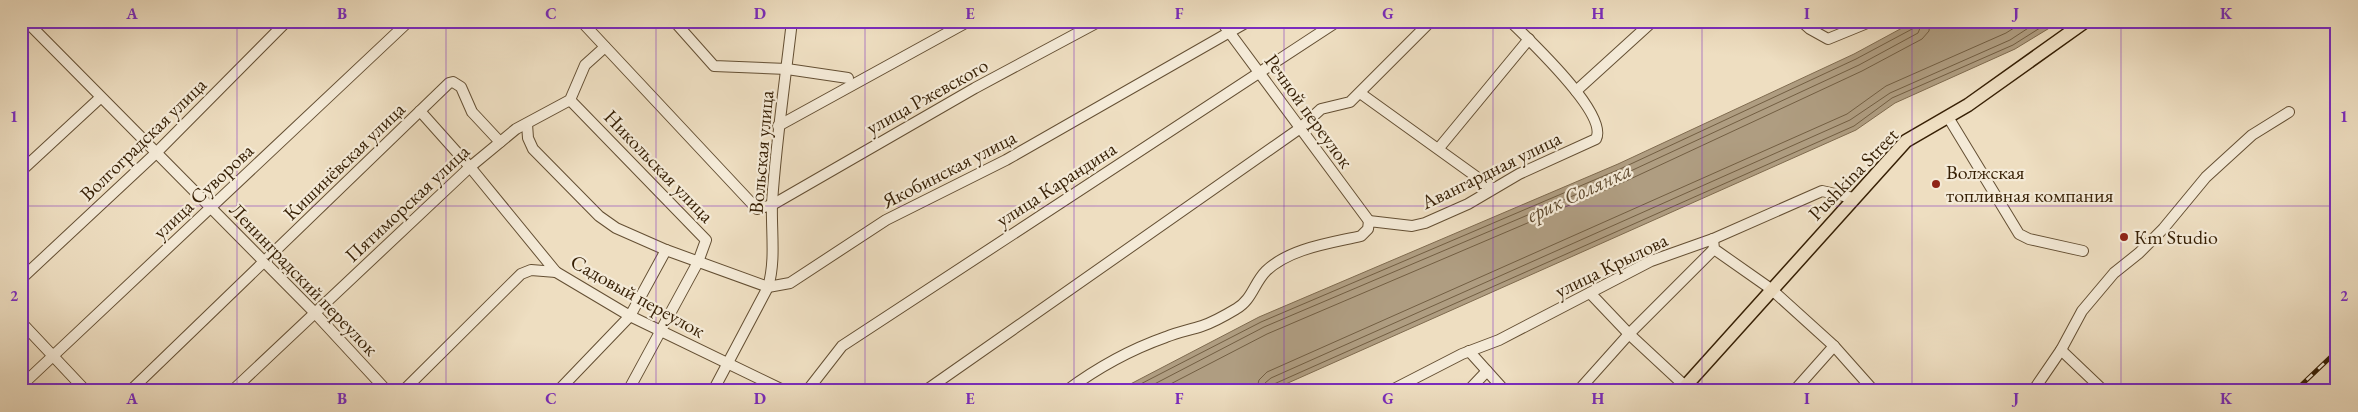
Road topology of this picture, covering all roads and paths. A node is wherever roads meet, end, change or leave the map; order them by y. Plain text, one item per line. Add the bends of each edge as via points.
1 (26, 21) edge
2 (287, 21) edge
3 (409, 21) edge
4 (581, 21) edge
5 (674, 21) edge
6 (792, 21) edge
7 (969, 21) edge
8 (1100, 21) edge
9 (1221, 21) edge
10 (1249, 21) edge
11 (1338, 21) edge
12 (1430, 21) edge
13 (1510, 21) edge
14 (1653, 21) edge
15 (1801, 21) edge
16 (1872, 21) edge
17 (2086, 21) edge
18 (1228, 33) junction
19 (1528, 39) junction
20 (605, 47) junction
21 (787, 69) junction
22 (1260, 73) junction
23 (848, 78) dead end
24 (1576, 91) junction
25 (1360, 93) junction
26 (100, 98) junction
27 (570, 100) junction
28 (420, 111) junction
29 (2289, 112) dead end
30 (1948, 117) junction
31 (527, 124) junction
32 (778, 126) junction
33 (1299, 129) junction
34 (500, 142) junction
35 (1439, 148) junction
36 (156, 154) junction
37 (470, 167) junction
38 (21, 171) edge
39 (1492, 188) junction
40 (1854, 198) junction
41 (772, 204) junction
42 (210, 208) junction
43 (1369, 221) junction
44 (1714, 244) junction
45 (666, 250) junction
46 (2083, 251) dead end
47 (698, 262) junction
48 (265, 263) junction
49 (556, 272) junction
50 (21, 279) edge
51 (768, 286) junction
52 (1771, 289) junction
53 (1590, 293) junction
54 (314, 312) junction
55 (630, 316) junction
56 (21, 322) edge
57 (661, 331) junction
58 (1629, 334) junction
59 (1834, 346) junction
60 (2061, 350) junction
61 (1469, 351) junction
62 (53, 357) junction
63 (728, 364) junction
64 (1487, 371) junction
65 (21, 386) edge
66 (1685, 389) edge
67 (86, 391) edge
68 (130, 391) edge
69 (232, 391) edge
70 (387, 391) edge
71 (403, 391) edge
72 (558, 391) edge
73 (628, 391) edge
74 (713, 391) edge
75 (785, 391) edge
76 (807, 391) edge
77 (925, 391) edge
78 (1066, 391) edge
79 (1390, 391) edge
80 (1468, 391) edge
81 (1505, 391) edge
82 (1578, 391) edge
83 (1794, 391) edge
84 (1874, 391) edge
85 (2033, 391) edge
86 (2104, 391) edge

1 - 26 street, Ленинградский переулок
2 - 36 street, Волгоградская улица
3 - 42 street, улица Суворова
4 - 20 street
5 - 21 street via 714,66
6 - 21 street, Вольская улица
7 - 32 street
8 - 41 street, улица Ржевского
9 - 18 street, Речной переулок
10 - 18 street, Якобинская улица
11 - 22 street, улица Карандина
12 - 25 street
13 - 19 street
14 - 24 street
15 - 16 street via 1828,39
17 - 30 main road, Pushkina Street
18 - 22 street, Речной переулок
18 - 51 street, Якобинская улица via 1006,160 886,220 790,283
19 - 24 street
19 - 35 street
20 - 27 street via 585,65
20 - 41 street via 757,209
21 - 23 street
21 - 32 street, Вольская улица
22 - 33 street, Речной переулок
22 - 76 street, улица Карандина via 842,346
24 - 39 street, Авангардная улица via 1597,124 1596,139
25 - 33 street via 1350,102 1320,109
25 - 35 street
26 - 36 street, Ленинградский переулок
26 - 38 street
27 - 31 street, Пятиморская улица
27 - 47 street, Никольская улица via 705,238
28 - 34 street, Кишинёвская улица via 453,82 461,87 472,112
28 - 37 street, Садовый переулок
28 - 48 street, Кишинёвская улица
29 - 60 street via 2252,135 2206,177 2163,229 2114,273 2082,311
30 - 40 main road, Pushkina Street via 1906,141
30 - 46 street via 2019,234 2029,240
31 - 34 street, Пятиморская улица
31 - 45 street via 533,149 599,216 616,228
32 - 41 street, Вольская улица
33 - 43 street, Речной переулок
33 - 77 street
34 - 37 street, Пятиморская улица
35 - 39 street
36 - 42 street, Ленинградский переулок
36 - 50 street, Волгоградская улица
37 - 49 street, Садовый переулок
37 - 54 street, Пятиморская улица
39 - 43 street, Авангардная улица via 1468,204 1425,223 1403,226
40 - 44 street, улица Крылова via 1822,191
40 - 52 main road, Pushkina Street
41 - 51 street, Вольская улица
42 - 48 street, Ленинградский переулок
42 - 62 street, улица Суворова
43 - 78 street via 1368,229 1361,236 1301,252 1276,264 1262,275 1252,295 1238,308 1204,326 1167,336 1124,355 1098,368
44 - 52 street
44 - 53 street, улица Крылова via 1651,261
44 - 58 street
45 - 47 street
45 - 55 street
47 - 51 street
47 - 57 street
48 - 54 street, Ленинградский переулок
48 - 68 street, Кишинёвская улица
49 - 55 street, Садовый переулок
49 - 71 street via 531,270 521,274
51 - 63 street
52 - 59 street
52 - 66 main road, Pushkina Street
53 - 58 street
53 - 61 street, улица Крылова via 1498,340
54 - 69 street, Пятиморская улица
54 - 70 street, Ленинградский переулок
55 - 57 street, Садовый переулок
55 - 72 street
56 - 62 street
57 - 63 street, Садовый переулок
57 - 73 street
58 - 66 street
58 - 82 street
59 - 83 street
59 - 84 street
60 - 85 street
60 - 86 street
61 - 64 street
61 - 79 street, улица Крылова
62 - 65 street, улица Суворова
62 - 67 street
63 - 74 street
63 - 75 street, Садовый переулок
64 - 80 street
64 - 81 street

